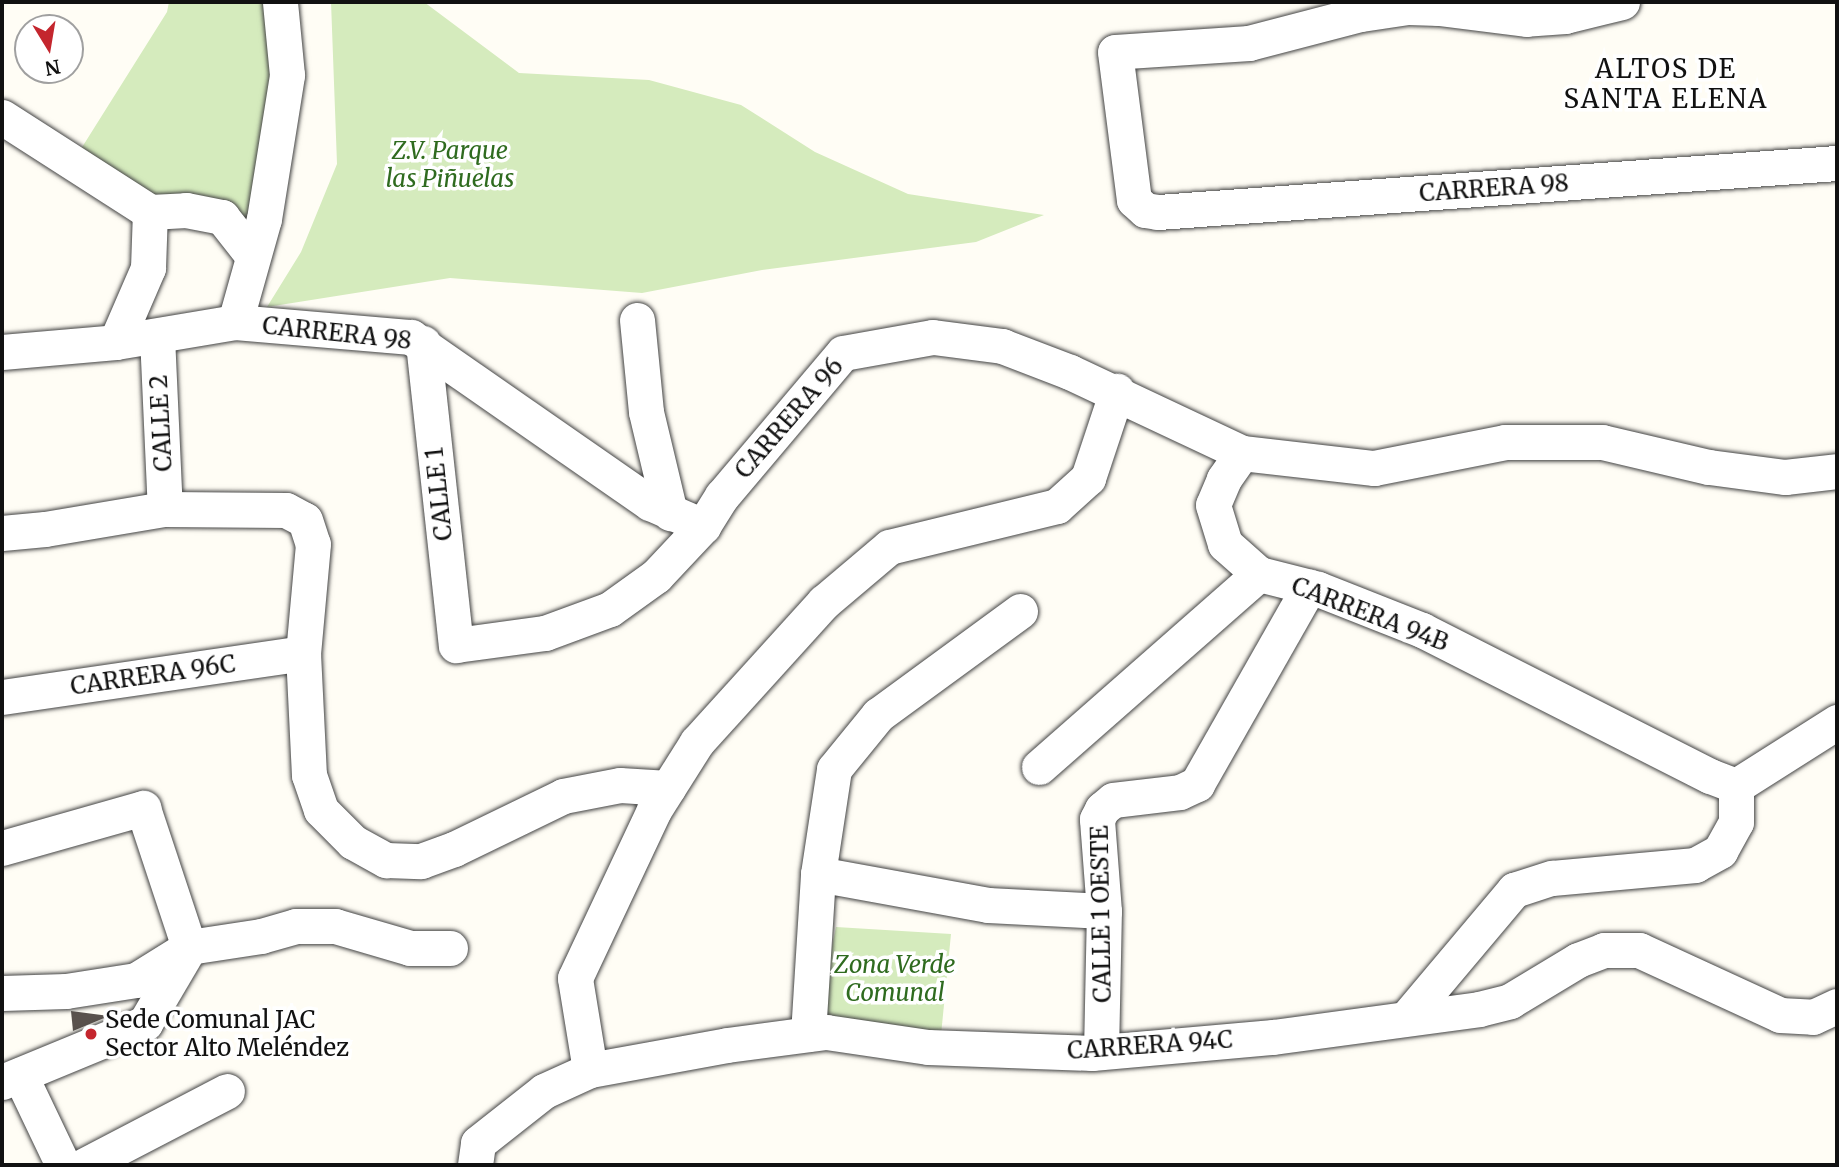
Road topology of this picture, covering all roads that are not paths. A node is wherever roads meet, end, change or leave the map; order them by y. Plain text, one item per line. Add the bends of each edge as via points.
1 (280, 2) edge
2 (1622, 2) edge
3 (2, 117) edge
4 (1837, 163) edge
5 (267, 201) junction
6 (150, 212) junction
7 (222, 217) junction
8 (251, 255) junction
9 (636, 320) dead end
10 (235, 322) junction
11 (157, 336) junction
12 (116, 342) junction
13 (423, 343) junction
14 (2, 352) edge
15 (1117, 391) junction
16 (1242, 453) junction
17 (1837, 471) edge
18 (165, 509) junction
19 (670, 513) junction
20 (703, 526) junction
21 (2, 533) edge
22 (1259, 574) junction
23 (1309, 587) junction
24 (1020, 611) dead end
25 (456, 645) joint
26 (303, 653) junction
27 (2, 696) edge
28 (1837, 722) edge
29 (1040, 768) dead end
30 (1736, 786) junction
31 (668, 788) junction
32 (2, 848) edge
33 (818, 874) junction
34 (1104, 911) junction
35 (189, 947) junction
36 (450, 948) dead end
37 (2, 993) edge
38 (1837, 1006) edge
39 (1408, 1016) junction
40 (808, 1034) junction
41 (1101, 1052) junction
42 (590, 1070) junction
43 (11, 1079) edge
44 (227, 1091) dead end
45 (63, 1165) edge
46 (85, 1165) edge
47 (475, 1165) edge

1 - 5 street via 288,75
2 - 4 street, CARRERA 98 via 1566,16 1526,19 1408,7 1360,14 1261,41 1115,52 1132,192 1139,206 1151,212
3 - 6 street
5 - 7 street
5 - 8 street
6 - 7 street via 186,210
6 - 12 street via 148,268
7 - 8 street
8 - 10 street
9 - 19 street via 646,412
10 - 11 street, CARRERA 98
10 - 13 street, CARRERA 98 via 411,337
11 - 12 street, CARRERA 98
11 - 18 street, CALLE 2
12 - 14 street, CARRERA 98
13 - 19 street, CARRERA 98
13 - 25 street, CALLE 1
15 - 16 street, CARRERA 96
15 - 20 street, CARRERA 96 via 1002,346 933,337 843,353 722,496
15 - 31 street via 1088,478 1057,506 889,547 824,602 697,742
16 - 17 street via 1374,468 1505,442 1602,442 1709,467 1785,477
16 - 22 street, CARRERA 94B via 1213,505 1225,544
18 - 21 street
18 - 26 street via 286,510 304,520 313,544
19 - 20 street, CARRERA 98
20 - 25 street, CARRERA 96 via 656,576 610,609 545,633
22 - 23 street, CARRERA 94B
22 - 29 street
23 - 30 street, CARRERA 94B via 1422,630
23 - 34 street, CALLE 1 OESTE via 1197,784 1180,792 1113,800 1102,809 1097,820
24 - 33 street via 878,715 834,769
26 - 27 street, CARRERA 96C
26 - 31 street via 309,775 321,810 353,842 386,860 421,861 563,796 620,785
28 - 30 street
30 - 39 street via 1736,822 1720,851 1695,865 1552,878 1514,890
31 - 42 street via 575,978
32 - 35 street via 143,808
33 - 34 street via 988,905
33 - 40 street
34 - 41 street, CALLE 1 OESTE
35 - 36 street via 296,926 335,926 410,948
35 - 37 street via 136,979 66,991
35 - 43 street via 145,1023
38 - 39 street, CARRERA 94C via 1813,1017 1780,1015 1639,950 1604,950 1578,960 1510,1001
39 - 41 street, CARRERA 94C via 1273,1037
40 - 41 street, CARRERA 94C via 826,1031 928,1047
40 - 42 street, CARRERA 94C
42 - 47 street, CARRERA 94C via 544,1091 478,1143
43 - 45 street
44 - 46 street

